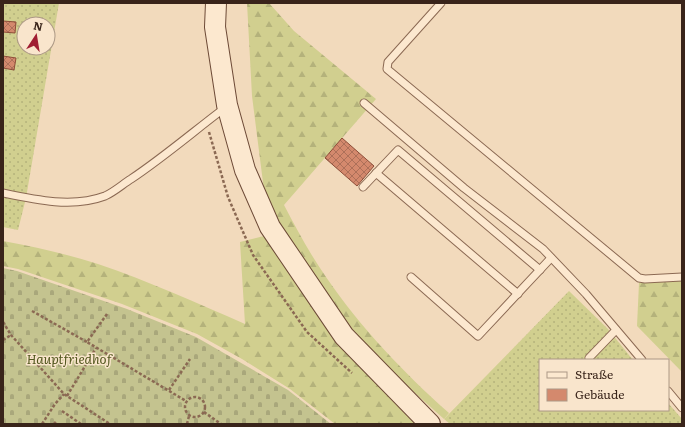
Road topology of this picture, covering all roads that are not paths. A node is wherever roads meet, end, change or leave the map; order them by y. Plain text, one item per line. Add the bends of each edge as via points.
1 (216, 3) edge
2 (441, 3) edge
3 (364, 103) dead end
4 (227, 105) junction
5 (376, 173) junction
6 (363, 187) dead end
7 (3, 193) edge
8 (551, 258) junction
9 (540, 270) junction
10 (411, 277) dead end
11 (682, 277) edge
12 (518, 294) junction
13 (616, 330) junction
14 (589, 358) dead end
15 (641, 359) edge
16 (669, 392) edge
17 (682, 408) edge
18 (430, 424) edge

1 - 4 main road via 215,27
2 - 11 lane via 388,62 387,69 638,278
3 - 8 lane
4 - 7 lane via 145,170 107,195 89,200 62,202
4 - 18 main road via 245,170 270,227 344,336
5 - 6 lane
5 - 9 lane via 398,150
5 - 12 lane
8 - 9 lane
8 - 13 lane
9 - 12 lane
10 - 12 lane via 478,336
13 - 14 lane
13 - 15 lane
16 - 17 lane

